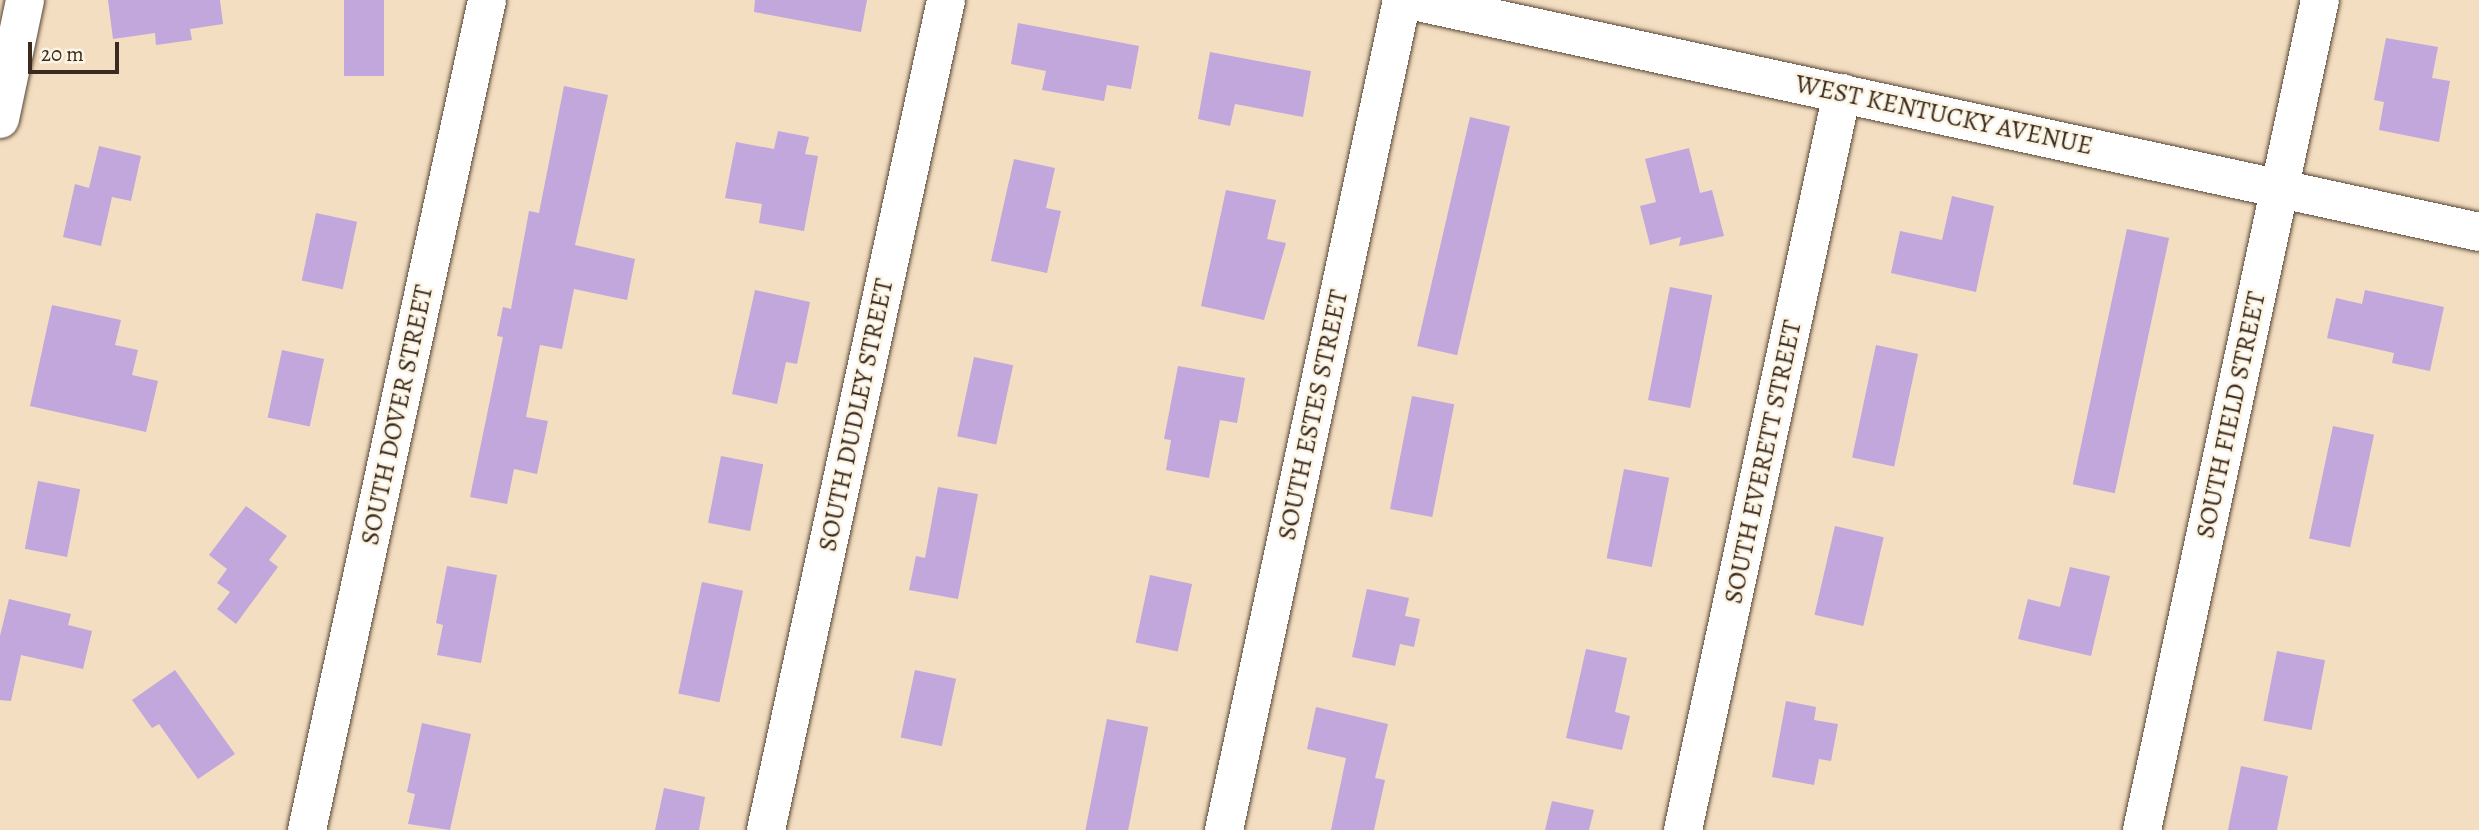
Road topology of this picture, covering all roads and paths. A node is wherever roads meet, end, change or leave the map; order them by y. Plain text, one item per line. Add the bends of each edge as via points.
1 (25, 0) edge
2 (487, 0) edge
3 (946, 0) edge
4 (1402, 0) edge
5 (1409, 0) edge
6 (2320, 0) edge
7 (1842, 93) junction
8 (0, 118) edge
9 (2280, 188) junction
10 (2479, 232) edge
11 (307, 830) edge
12 (766, 830) edge
13 (1224, 830) edge
14 (1683, 830) edge
15 (2142, 830) edge

1 - 8 street
2 - 11 street, SOUTH DOVER STREET
3 - 12 street, SOUTH DUDLEY STREET
4 - 13 street, SOUTH ESTES STREET
5 - 7 street, WEST KENTUCKY AVENUE
6 - 9 street, SOUTH FIELD STREET
7 - 9 street, WEST KENTUCKY AVENUE
7 - 14 street, SOUTH EVERETT STREET
9 - 10 street, WEST KENTUCKY AVENUE
9 - 15 street, SOUTH FIELD STREET

